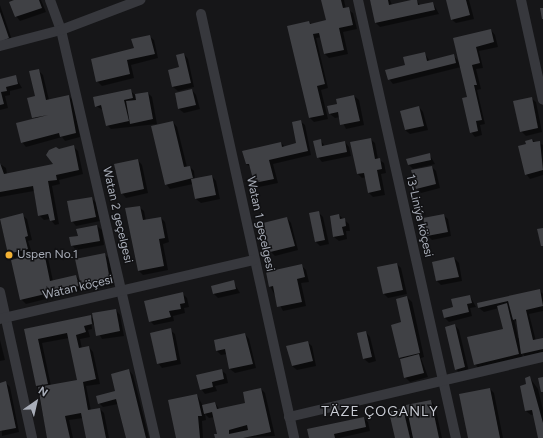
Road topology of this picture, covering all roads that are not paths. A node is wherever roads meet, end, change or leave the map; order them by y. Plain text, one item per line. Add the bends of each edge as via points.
1 (50, 0) edge
2 (140, 0) edge
3 (358, 0) edge
4 (521, 0) edge
5 (201, 14) dead end
6 (61, 30) junction
7 (0, 46) edge
8 (543, 100) edge
9 (254, 260) junction
10 (0, 292) edge
11 (121, 292) junction
12 (3, 318) edge
13 (543, 357) edge
14 (442, 379) junction
15 (289, 417) junction
16 (32, 438) edge
17 (155, 438) edge
18 (294, 438) edge
19 (456, 438) edge

1 - 6 street, Watan 2 geçelgesi
2 - 6 street
3 - 14 street, 13-Liniýa köçesi
4 - 8 street
5 - 9 street, Watan 1 geçelgesi
6 - 7 street
6 - 11 street, Watan 2 geçelgesi
9 - 11 street, Watan köçesi
9 - 15 street, Watan 1 geçelgesi
10 - 12 street
11 - 12 street, Watan köçesi
11 - 17 street, Watan 2 geçelgesi
12 - 16 street
13 - 14 street
14 - 15 street
14 - 19 street, 13-Liniýa köçesi
15 - 18 street, Watan 1 geçelgesi

